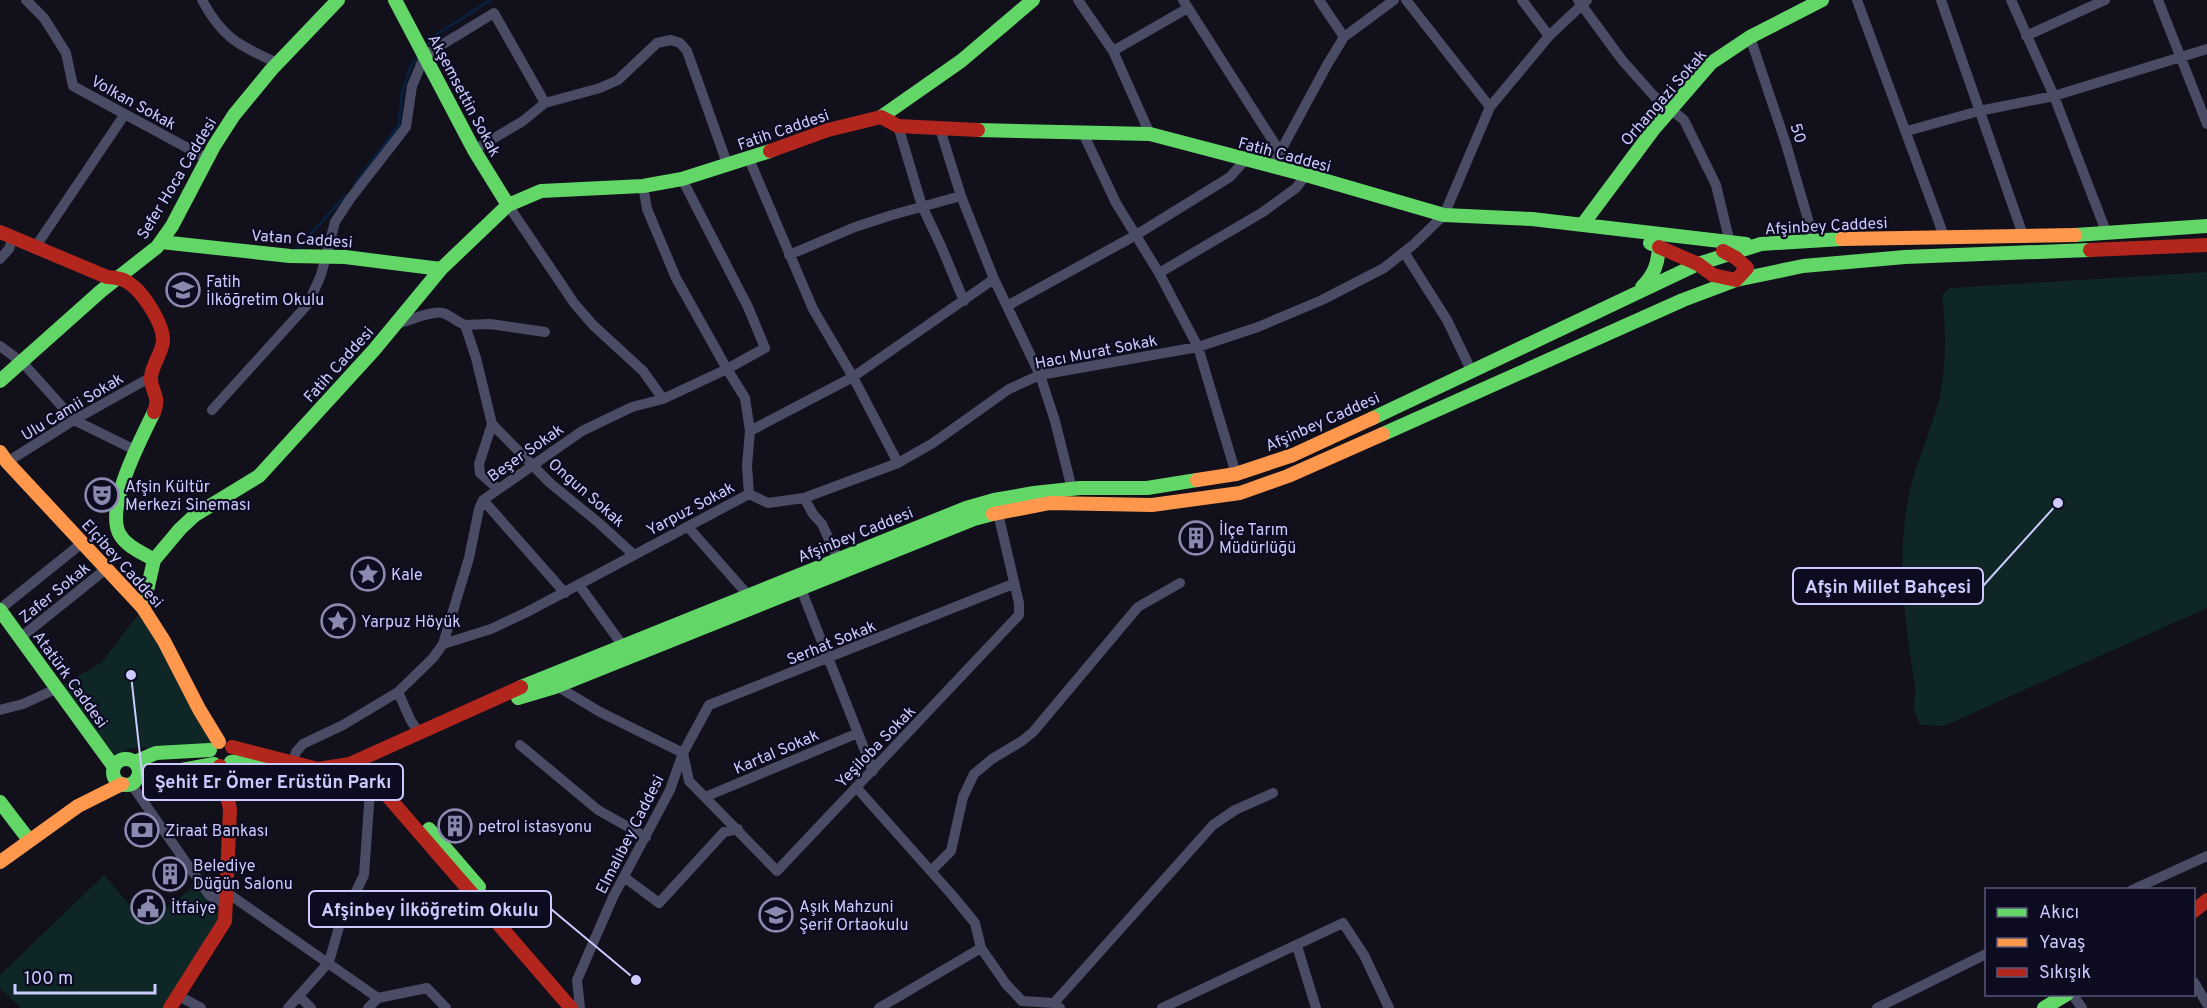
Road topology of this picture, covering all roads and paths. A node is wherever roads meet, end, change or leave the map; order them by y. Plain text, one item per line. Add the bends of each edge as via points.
1 (26, 0) edge
2 (202, 0) edge
3 (338, 0) edge
4 (395, 0) edge
5 (1033, 0) edge
6 (1078, 0) edge
7 (1319, 0) edge
8 (1394, 0) edge
9 (1406, 0) edge
10 (1522, 0) edge
11 (1822, 0) edge
12 (1857, 0) edge
13 (1941, 0) edge
14 (2011, 0) edge
15 (2105, 0) edge
16 (2158, 0) edge
17 (1582, 1) edge
18 (1185, 4) edge
19 (1549, 36) junction
20 (2026, 36) junction
21 (1344, 37) junction
22 (1750, 37) junction
23 (2207, 49) edge
24 (1113, 51) junction
25 (426, 55) junction
26 (2180, 56) junction
27 (277, 63) junction
28 (2054, 96) junction
29 (545, 103) junction
30 (1490, 107) junction
31 (1670, 110) junction
32 (1979, 111) junction
33 (125, 114) junction
34 (881, 117) junction
35 (2207, 124) edge
36 (898, 126) junction
37 (940, 129) junction
38 (1907, 131) junction
39 (1083, 133) junction
40 (1150, 134) junction
41 (474, 150) junction
42 (1280, 152) junction
43 (206, 158) junction
44 (749, 159) junction
45 (1245, 160) junction
46 (728, 166) junction
47 (1272, 167) junction
48 (1306, 175) junction
49 (682, 179) junction
50 (643, 186) junction
51 (961, 196) junction
52 (508, 205) junction
53 (922, 206) junction
54 (1444, 215) junction
55 (1583, 224) junction
56 (2207, 226) edge
57 (1614, 227) junction
58 (0, 232) edge
59 (2107, 234) junction
60 (1136, 235) junction
61 (2023, 235) junction
62 (1944, 236) junction
63 (13, 238) junction
64 (1814, 240) junction
65 (161, 242) junction
66 (2207, 245) edge
67 (36, 246) junction
68 (1659, 247) junction
69 (1730, 248) junction
70 (1404, 252) junction
71 (789, 255) junction
72 (324, 258) junction
73 (0, 259) edge
74 (1698, 264) junction
75 (441, 269) junction
76 (1159, 273) junction
77 (117, 277) junction
78 (994, 279) junction
79 (1736, 280) junction
80 (1638, 291) junction
81 (964, 301) junction
82 (1007, 306) junction
83 (396, 324) junction
84 (465, 326) junction
85 (545, 332) dead end
86 (0, 346) edge
87 (1198, 347) junction
88 (23, 363) junction
89 (727, 369) junction
90 (1472, 372) junction
91 (1040, 375) junction
92 (151, 377) junction
93 (853, 377) junction
94 (0, 381) edge
95 (663, 399) junction
96 (212, 410) dead end
97 (74, 420) junction
98 (492, 424) junction
99 (750, 431) junction
100 (136, 451) junction
101 (4, 457) edge
102 (898, 463) junction
103 (533, 465) junction
104 (1236, 474) junction
105 (1080, 488) junction
106 (498, 489) junction
107 (749, 494) junction
108 (804, 498) junction
109 (483, 500) junction
110 (996, 506) junction
111 (688, 527) junction
112 (82, 543) junction
113 (634, 555) junction
114 (838, 559) junction
115 (154, 560) junction
116 (106, 569) junction
117 (798, 581) junction
118 (1180, 583) dead end
119 (1013, 584) junction
120 (579, 585) junction
121 (565, 593) junction
122 (748, 595) junction
123 (143, 608) junction
124 (0, 610) edge
125 (20, 638) junction
126 (443, 644) junction
127 (623, 646) junction
128 (828, 659) junction
129 (553, 681) junction
130 (58, 688) junction
131 (398, 692) junction
132 (0, 710) edge
133 (858, 733) junction
134 (420, 734) junction
135 (520, 745) dead end
136 (684, 753) junction
137 (371, 754) junction
138 (221, 755) junction
139 (293, 761) junction
140 (135, 762) junction
141 (350, 764) junction
142 (114, 769) junction
143 (873, 771) junction
144 (370, 777) junction
145 (689, 781) junction
146 (130, 782) junction
147 (856, 787) junction
148 (670, 790) junction
149 (1273, 793) dead end
150 (705, 798) junction
151 (0, 802) edge
152 (78, 806) junction
153 (738, 829) junction
154 (646, 837) junction
155 (29, 840) junction
156 (2207, 856) edge
157 (0, 862) edge
158 (931, 871) junction
159 (624, 878) junction
160 (2136, 888) edge
161 (226, 892) junction
162 (2207, 900) edge
163 (2195, 909) edge
164 (1297, 946) junction
165 (981, 948) junction
166 (1985, 954) edge
167 (329, 962) junction
168 (2195, 985) edge
169 (179, 996) junction
170 (299, 996) junction
171 (2064, 996) edge
172 (378, 998) junction
173 (2207, 1005) edge
174 (1057, 1006) edge
175 (170, 1008) edge
176 (201, 1008) edge
177 (288, 1008) edge
178 (311, 1008) edge
179 (368, 1008) edge
180 (446, 1008) edge
181 (570, 1008) edge
182 (578, 1008) edge
183 (879, 1008) edge
184 (1162, 1008) edge
185 (1316, 1008) edge
186 (1389, 1008) edge
187 (1877, 1008) edge
188 (2044, 1008) edge

1 - 33 street, Volkan Sokak via 44,18 66,52 73,86
2 - 27 street via 236,44
3 - 27 street, Sefer Hoca Caddesi
4 - 25 street, Akşemsettin Sokak
5 - 34 street via 961,61
6 - 24 street
7 - 21 street
8 - 21 street
9 - 30 street
10 - 19 street
11 - 22 street, Orhangazi Sokak
12 - 38 street
13 - 32 street
14 - 20 street
15 - 20 street
16 - 26 street
17 - 19 street
17 - 31 street via 1622,60
18 - 24 street
18 - 42 street
19 - 30 street
20 - 28 street
21 - 42 street
22 - 31 street, Orhangazi Sokak via 1711,63
22 - 64 street, 50
23 - 26 street
24 - 40 street
25 - 29 street via 494,13
25 - 41 street, Akşemsettin Sokak
25 - 72 street via 412,87 406,127 335,222
26 - 28 street
26 - 35 street
27 - 43 street, Sefer Hoca Caddesi via 234,115
28 - 32 street
28 - 59 street
29 - 41 street
29 - 46 street via 618,80 657,43 680,43 687,51
30 - 54 street
31 - 55 street, Orhangazi Sokak
31 - 69 street via 1684,120 1716,185
32 - 38 street
32 - 61 street
33 - 43 street, Volkan Sokak
33 - 67 street
34 - 36 street, Fatih Caddesi
34 - 44 street, Fatih Caddesi via 802,138
36 - 37 street, Fatih Caddesi
36 - 53 street
37 - 39 street, Fatih Caddesi
37 - 51 street
38 - 62 street
39 - 40 street, Fatih Caddesi
39 - 60 street
40 - 45 street, Fatih Caddesi
41 - 52 street, Akşemsettin Sokak
42 - 47 street
43 - 65 street, Sefer Hoca Caddesi
44 - 46 street, Fatih Caddesi
44 - 71 street
45 - 47 street, Fatih Caddesi
45 - 60 street via 1230,177
46 - 49 street, Fatih Caddesi
47 - 48 street, Fatih Caddesi
48 - 54 street, Fatih Caddesi
48 - 76 street via 1296,188 1263,212
49 - 50 street, Fatih Caddesi
49 - 89 street, Beşer Sokak via 765,348
50 - 52 street, Fatih Caddesi via 541,191
50 - 89 street, Yarpuz Sokak via 647,208 676,278
51 - 53 street
51 - 78 street
52 - 75 street, Fatih Caddesi
52 - 95 street via 574,303 644,371
53 - 71 street via 855,227
53 - 81 street
54 - 55 street, Fatih Caddesi
54 - 70 street, Hacı Murat Sokak
55 - 57 street, Fatih Caddesi
56 - 59 street, Afşinbey Caddesi
57 - 68 street
57 - 69 street
58 - 63 street
59 - 61 street, Afşinbey Caddesi
60 - 76 street
60 - 82 street
61 - 62 street, Afşinbey Caddesi
62 - 64 street, Afşinbey Caddesi
63 - 67 street
63 - 73 street
64 - 69 street, Afşinbey Caddesi
65 - 72 street, Vatan Caddesi
65 - 77 street, Sefer Hoca Caddesi via 146,258
66 - 79 street, Afşinbey Caddesi via 1905,257 1803,266
67 - 77 street via 107,277
68 - 74 street
68 - 80 street via 1658,268
69 - 74 street, Afşinbey Caddesi
69 - 79 street via 1747,268
70 - 87 street, Hacı Murat Sokak via 1384,268 1322,300
70 - 90 street via 1447,320
71 - 93 street via 813,309
72 - 75 street, Vatan Caddesi
72 - 96 street via 309,304
74 - 79 street via 1713,275
74 - 80 street, Afşinbey Caddesi
75 - 83 street, Fatih Caddesi
76 - 87 street
77 - 88 street, Sefer Hoca Caddesi
77 - 92 street via 142,296 163,329 164,344
78 - 81 street
78 - 82 street
79 - 110 street, Afşinbey Caddesi via 1288,476 1240,493 1152,505
80 - 90 street, Afşinbey Caddesi
81 - 93 street
82 - 91 street
83 - 84 street via 442,312
83 - 115 street, Fatih Caddesi via 259,476 195,515
84 - 85 street via 490,324
84 - 98 street
86 - 88 street
87 - 91 street, Hacı Murat Sokak
87 - 104 street
88 - 94 street, Sefer Hoca Caddesi
88 - 97 street
89 - 95 street, Beşer Sokak
89 - 99 street, Yarpuz Sokak via 745,398
90 - 104 street, Afşinbey Caddesi via 1293,455
91 - 102 street, Hacı Murat Sokak via 1009,389
91 - 105 street via 1071,485
92 - 97 street, Ulu Camii Sokak
92 - 100 street via 158,402
93 - 99 street
93 - 102 street
95 - 103 street, Beşer Sokak via 632,407 582,430
97 - 100 street
97 - 101 street, Ulu Camii Sokak
98 - 103 street, Ongun Sokak
98 - 106 street via 479,464 480,473
99 - 107 street, Yarpuz Sokak
100 - 115 street via 125,476 115,518 120,535 129,545
101 - 112 street, Elçibey Caddesi
102 - 108 street, Hacı Murat Sokak
103 - 106 street, Beşer Sokak
103 - 113 street, Ongun Sokak
104 - 105 street, Afşinbey Caddesi via 1147,488
105 - 110 street, Afşinbey Caddesi
106 - 109 street, Beşer Sokak
107 - 108 street, Hacı Murat Sokak via 768,503
107 - 111 street, Yarpuz Sokak
108 - 114 street via 822,524
109 - 121 street
109 - 126 street, Beşer Sokak
110 - 114 street, Afşinbey Caddesi via 966,508
110 - 117 street, Afşinbey Caddesi via 975,519
110 - 119 street, Yeşiloba Sokak
111 - 113 street, Yarpuz Sokak
111 - 122 street
112 - 116 street, Elçibey Caddesi
112 - 124 street
113 - 120 street, Yarpuz Sokak
114 - 117 street, Afşinbey Caddesi
115 - 123 street, Fatih Caddesi
116 - 123 street, Elçibey Caddesi
116 - 125 street, Zafer Sokak
117 - 122 street, Afşinbey Caddesi
117 - 128 street
117 - 129 street, Afşinbey Caddesi
118 - 158 street via 1138,607 1033,732 974,774 963,797 951,851
119 - 128 street, Serhat Sokak
119 - 143 street, Yeşiloba Sokak via 1019,615
120 - 121 street, Yarpuz Sokak
120 - 127 street
121 - 126 street, Yarpuz Sokak via 491,629
122 - 127 street, Afşinbey Caddesi
123 - 138 street, Elçibey Caddesi via 160,630
124 - 125 street, Atatürk Caddesi
125 - 130 street, Atatürk Caddesi
126 - 131 street, Beşer Sokak
127 - 129 street, Afşinbey Caddesi
128 - 133 street
128 - 136 street, Serhat Sokak via 709,705
129 - 134 street, Afşinbey Caddesi via 459,715
129 - 136 street
130 - 132 street
130 - 142 street, Atatürk Caddesi
131 - 134 street
131 - 139 street, Beşer Sokak via 303,744
133 - 143 street
133 - 150 street, Kartal Sokak
134 - 137 street, Afşinbey Caddesi
135 - 154 street via 598,810
136 - 145 street
136 - 148 street, Elmalıbey Caddesi
137 - 141 street, Afşinbey Caddesi
137 - 182 street via 378,771 570,990
138 - 139 street, Afşinbey Caddesi
138 - 140 street via 156,753
138 - 146 street
138 - 161 street via 230,809
139 - 141 street, Afşinbey Caddesi via 318,769
140 - 142 street via 123,759
140 - 146 street via 139,770
141 - 144 street
142 - 146 street via 116,779
142 - 152 street
143 - 147 street, Yeşiloba Sokak
144 - 167 street via 364,875 339,927
144 - 181 street
145 - 148 street
145 - 150 street, Yeşiloba Sokak
146 - 152 street
146 - 161 street via 209,895 219,901
147 - 153 street, Yeşiloba Sokak via 777,871
147 - 158 street
148 - 154 street, Elmalıbey Caddesi
149 - 174 street via 1213,825
150 - 153 street, Yeşiloba Sokak
151 - 155 street
152 - 155 street
153 - 159 street via 724,832 659,903
154 - 159 street, Elmalıbey Caddesi
155 - 157 street
156 - 160 street
158 - 165 street via 975,922
159 - 182 street, Elmalıbey Caddesi via 577,980
161 - 167 street
161 - 169 street via 225,921
162 - 163 street
164 - 184 street
164 - 185 street
164 - 186 street via 1343,923 1364,955
165 - 174 street via 1005,984 1022,1001
165 - 183 street
166 - 187 street
167 - 170 street
167 - 172 street
168 - 173 street
169 - 175 street
169 - 176 street
170 - 177 street
170 - 178 street
171 - 188 street
172 - 179 street
172 - 180 street via 427,988

